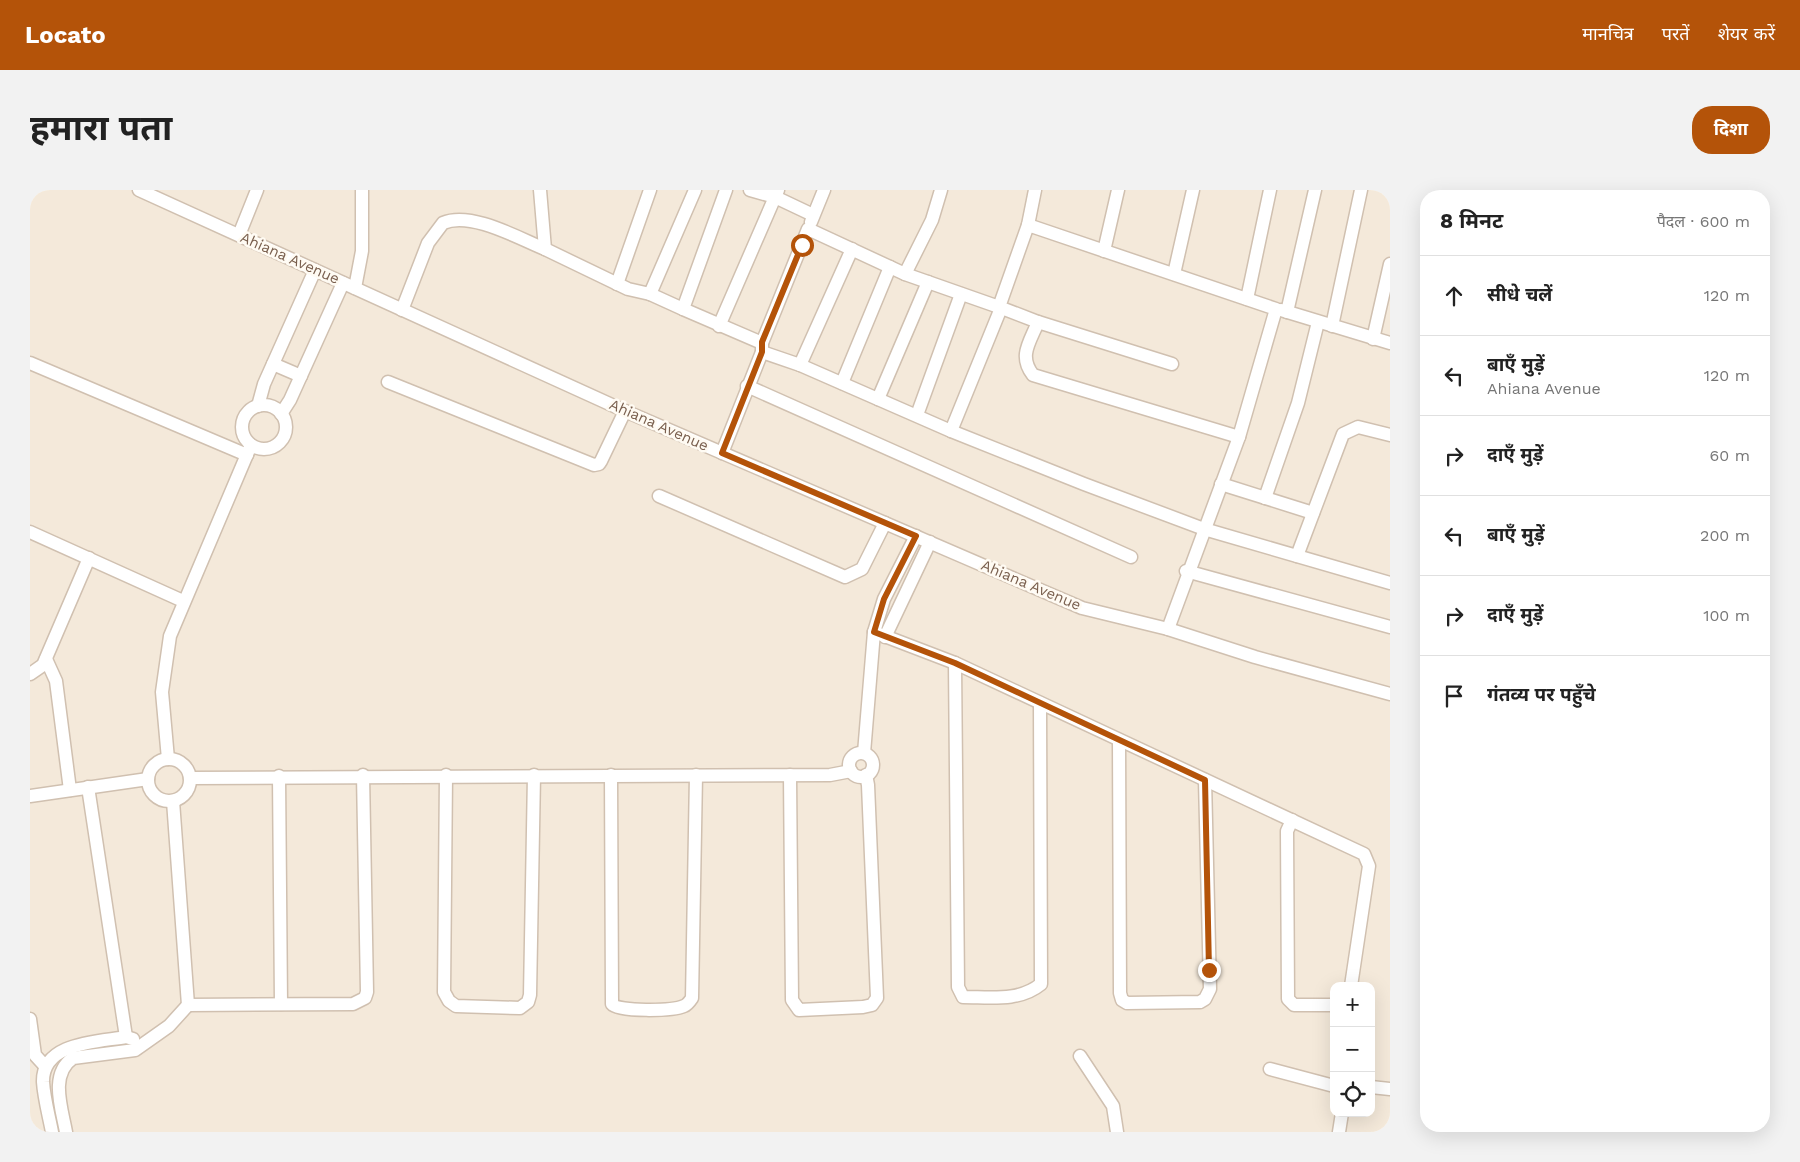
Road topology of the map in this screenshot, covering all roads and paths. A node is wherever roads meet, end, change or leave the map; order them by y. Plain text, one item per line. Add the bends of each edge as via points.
1 (138, 190) edge
2 (257, 190) edge
3 (362, 190) edge
4 (540, 190) edge
5 (650, 190) edge
6 (695, 190) edge
7 (726, 190) edge
8 (750, 190) edge
9 (824, 190) edge
10 (941, 190) edge
11 (1035, 190) edge
12 (1118, 190) edge
13 (1193, 190) edge
14 (1270, 190) edge
15 (1315, 190) edge
16 (1360, 190) edge
17 (777, 194) edge
18 (813, 216) junction
19 (1028, 225) junction
20 (808, 229) junction
21 (239, 235) junction
22 (545, 249) junction
23 (852, 249) junction
24 (1104, 251) junction
25 (1390, 264) edge
26 (890, 267) junction
27 (315, 270) junction
28 (906, 274) junction
29 (1174, 274) junction
30 (928, 282) junction
31 (617, 284) junction
32 (349, 285) junction
33 (650, 294) junction
34 (961, 294) junction
35 (1247, 299) junction
36 (1000, 308) junction
37 (683, 309) junction
38 (402, 310) junction
39 (1282, 310) junction
40 (1038, 322) junction
41 (1318, 322) junction
42 (719, 326) junction
43 (1332, 326) junction
44 (1373, 339) junction
45 (1390, 343) edge
46 (762, 347) junction
47 (30, 362) edge
48 (273, 364) junction
49 (1172, 364) dead end
50 (800, 365) junction
51 (301, 376) junction
52 (388, 382) dead end
53 (842, 383) junction
54 (748, 386) junction
55 (878, 399) junction
56 (258, 406) junction
57 (625, 411) junction
58 (281, 414) junction
59 (917, 415) junction
60 (951, 431) junction
61 (1390, 435) edge
62 (1239, 437) junction
63 (249, 450) junction
64 (722, 453) junction
65 (1221, 484) junction
66 (659, 496) dead end
67 (1265, 498) junction
68 (1313, 513) junction
69 (886, 523) junction
70 (1204, 529) junction
71 (30, 532) edge
72 (916, 536) junction
73 (930, 542) junction
74 (1131, 556) dead end
75 (1297, 556) junction
76 (89, 558) junction
77 (1188, 572) junction
78 (1390, 583) edge
79 (183, 601) junction
80 (1390, 628) edge
81 (1168, 629) junction
82 (879, 635) junction
83 (46, 659) junction
84 (955, 663) junction
85 (30, 674) edge
86 (1390, 694) edge
87 (1040, 703) junction
88 (1119, 740) junction
89 (864, 753) junction
90 (168, 759) junction
91 (851, 771) junction
92 (446, 775) junction
93 (534, 775) junction
94 (611, 775) junction
95 (696, 775) junction
96 (790, 775) junction
97 (866, 775) junction
98 (279, 776) junction
99 (363, 776) junction
100 (190, 778) junction
101 (148, 779) junction
102 (1205, 780) junction
103 (88, 787) junction
104 (70, 790) junction
105 (30, 796) edge
106 (172, 801) junction
107 (1292, 820) junction
108 (1351, 982) edge
109 (282, 1004) junction
110 (188, 1005) junction
111 (1330, 1005) edge
112 (30, 1019) edge
113 (126, 1037) junction
114 (142, 1044) junction
115 (32, 1055) edge
116 (1080, 1056) dead end
117 (45, 1066) junction
118 (1270, 1069) dead end
119 (1330, 1085) edge
120 (1375, 1087) edge
121 (1390, 1089) edge
122 (1341, 1117) edge
123 (52, 1132) edge
124 (66, 1132) edge
125 (1117, 1132) edge
126 (1339, 1132) edge

1 - 21 street, Ahiana Avenue
2 - 21 street
3 - 32 street via 362,251
4 - 22 street
5 - 31 street
6 - 33 street
7 - 37 street
8 - 17 street
9 - 18 street
10 - 28 street via 932,220
11 - 19 street
12 - 24 street
13 - 29 street
14 - 35 street
15 - 39 street
16 - 43 street
17 - 18 street
17 - 42 street
18 - 20 street
19 - 24 street
19 - 36 street
20 - 23 street
20 - 46 street
21 - 27 street, Ahiana Avenue
22 - 31 street
22 - 38 street via 485,224 462,219 443,223 428,243
23 - 26 street
23 - 50 street
24 - 29 street
25 - 44 street
26 - 28 street
26 - 53 street
27 - 32 street, Ahiana Avenue
27 - 48 street
28 - 30 street
29 - 35 street
30 - 34 street
30 - 55 street
31 - 33 street
32 - 38 street, Ahiana Avenue
32 - 51 street
33 - 37 street
34 - 36 street
34 - 59 street
35 - 39 street
36 - 40 street
36 - 60 street
37 - 42 street
38 - 57 street, Ahiana Avenue
39 - 41 street
39 - 62 street
40 - 49 street
40 - 62 street via 1024,357 1033,375
41 - 43 street
41 - 67 street via 1298,403
42 - 46 street
43 - 44 street
44 - 45 street
46 - 50 street
46 - 54 street
47 - 63 street
48 - 51 street
48 - 56 street
50 - 53 street
51 - 58 street
52 - 57 street via 594,465 601,461
53 - 55 street
54 - 64 street
54 - 74 street
55 - 59 street
56 - 58 street via 275,408
56 - 63 street via 243,419 242,429
57 - 64 street, Ahiana Avenue
58 - 63 street via 286,431 276,446
59 - 60 street
60 - 70 street
61 - 68 street via 1358,427 1343,434
62 - 65 street
63 - 79 street
64 - 69 street, Ahiana Avenue
65 - 67 street
65 - 70 street
66 - 69 street via 845,577 862,570
67 - 68 street
68 - 75 street
69 - 72 street, Ahiana Avenue
70 - 75 street
70 - 77 street
71 - 76 street
72 - 73 street, Ahiana Avenue
72 - 82 street via 884,599
73 - 81 street, Ahiana Avenue via 1082,608
73 - 82 street
75 - 78 street
76 - 79 street
76 - 83 street
77 - 80 street
77 - 81 street
79 - 90 street via 170,636 162,692
81 - 86 street, Ahiana Avenue
82 - 84 street
82 - 89 street
83 - 85 street
83 - 104 street via 58,691
84 - 87 street
84 - 87 street via 958,987 963,997 1017,996 1030,993 1041,984
87 - 88 street
88 - 102 street
88 - 102 street via 1120,993 1127,1003 1200,1002 1210,988
89 - 91 street via 852,756 849,763
89 - 97 street via 872,764
90 - 100 street via 183,764
90 - 101 street via 154,765
91 - 96 street via 830,775
91 - 97 street via 858,776
92 - 93 street
92 - 93 street via 444,992 456,1006 520,1008 528,1002 530,995
92 - 99 street
93 - 94 street
94 - 95 street
94 - 95 street via 612,1004 621,1010 673,1009 685,1006 692,998
95 - 96 street
96 - 97 street via 792,1000 799,1010 863,1007 877,998
98 - 99 street
98 - 100 street
98 - 109 street
99 - 109 street via 365,998 353,1004
100 - 106 street via 186,793
101 - 103 street
101 - 106 street via 152,793 165,801
102 - 107 street
103 - 104 street
103 - 113 street
104 - 105 street
106 - 110 street
107 - 108 street via 1364,854 1367,859
107 - 111 street via 1287,831 1288,999 1294,1005
109 - 110 street
110 - 114 street via 169,1026
112 - 115 street
113 - 114 street
113 - 117 street via 64,1049
114 - 124 street via 124,1053 72,1058 61,1069 59,1096
115 - 117 street
116 - 125 street via 1113,1106
117 - 123 street via 43,1082
118 - 119 street
120 - 121 street
122 - 126 street

